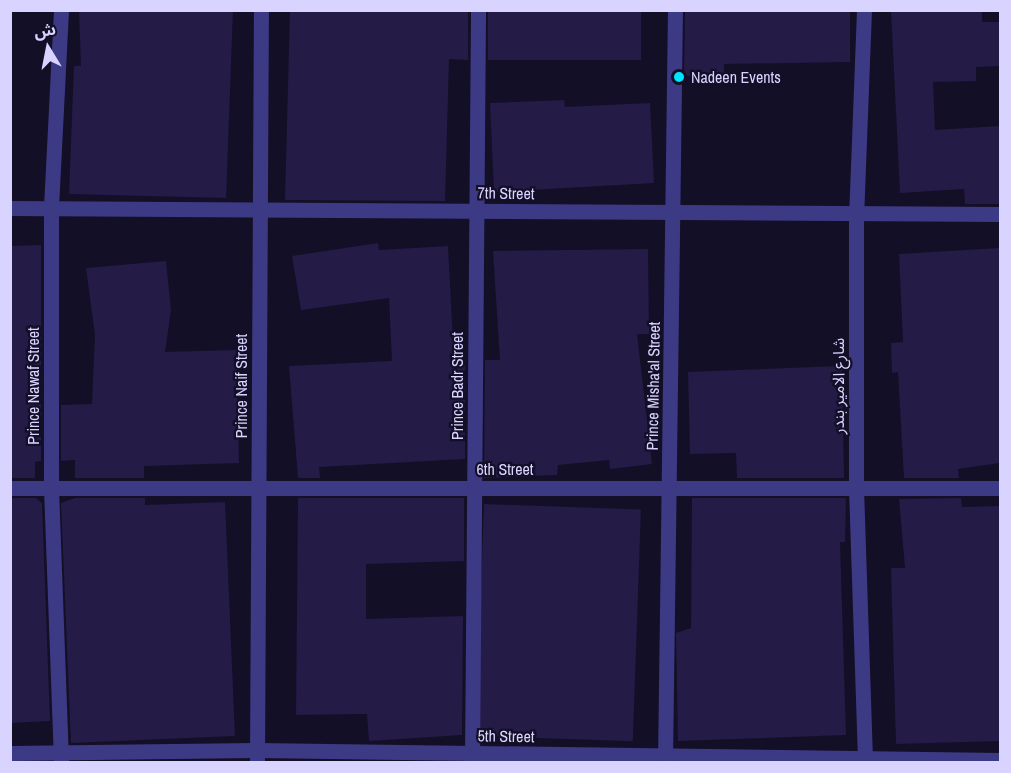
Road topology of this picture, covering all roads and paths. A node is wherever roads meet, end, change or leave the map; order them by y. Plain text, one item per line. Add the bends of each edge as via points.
1 (61, 10) edge
2 (261, 10) edge
3 (477, 10) edge
4 (675, 10) edge
5 (864, 10) edge
6 (10, 207) edge
7 (51, 207) junction
8 (260, 209) junction
9 (476, 211) junction
10 (673, 213) junction
11 (1000, 214) edge
12 (856, 216) junction
13 (259, 487) junction
14 (474, 487) junction
15 (670, 487) junction
16 (10, 488) edge
17 (51, 488) junction
18 (856, 488) junction
19 (1000, 488) edge
20 (10, 753) edge
21 (257, 756) edge
22 (472, 758) edge
23 (665, 759) edge
24 (61, 760) edge
25 (1000, 760) edge
26 (865, 761) edge

1 - 7 street, Prince Nawaf Street
2 - 8 street, Prince Naif Street
3 - 9 street, Prince Badr Street
4 - 10 street, Prince Misha'al Street
5 - 12 street, شارع الامير بندر
6 - 7 street, 7th Street
7 - 8 street, 7th Street
7 - 17 street, Prince Nawaf Street
8 - 9 street, 7th Street
8 - 13 street, Prince Naif Street
9 - 10 street, 7th Street
9 - 14 street, Prince Badr Street
10 - 12 street, 7th Street
10 - 15 street, Prince Misha'al Street
11 - 12 street, 7th Street
12 - 18 street, شارع الامير بندر
13 - 14 street, 6th Street
13 - 17 street, 6th Street
13 - 21 street, Prince Naif Street
14 - 15 street, 6th Street
14 - 22 street, Prince Badr Street
15 - 18 street, 6th Street
15 - 23 street, Prince Misha'al Street
16 - 17 street, 6th Street
17 - 24 street, Prince Nawaf Street
18 - 19 street, 6th Street
18 - 26 street, شارع الامير بندر
20 - 24 street, 5th Street
21 - 22 street, 5th Street
21 - 24 street, 5th Street
22 - 23 street, 5th Street
23 - 26 street, 5th Street
25 - 26 street, 5th Street

